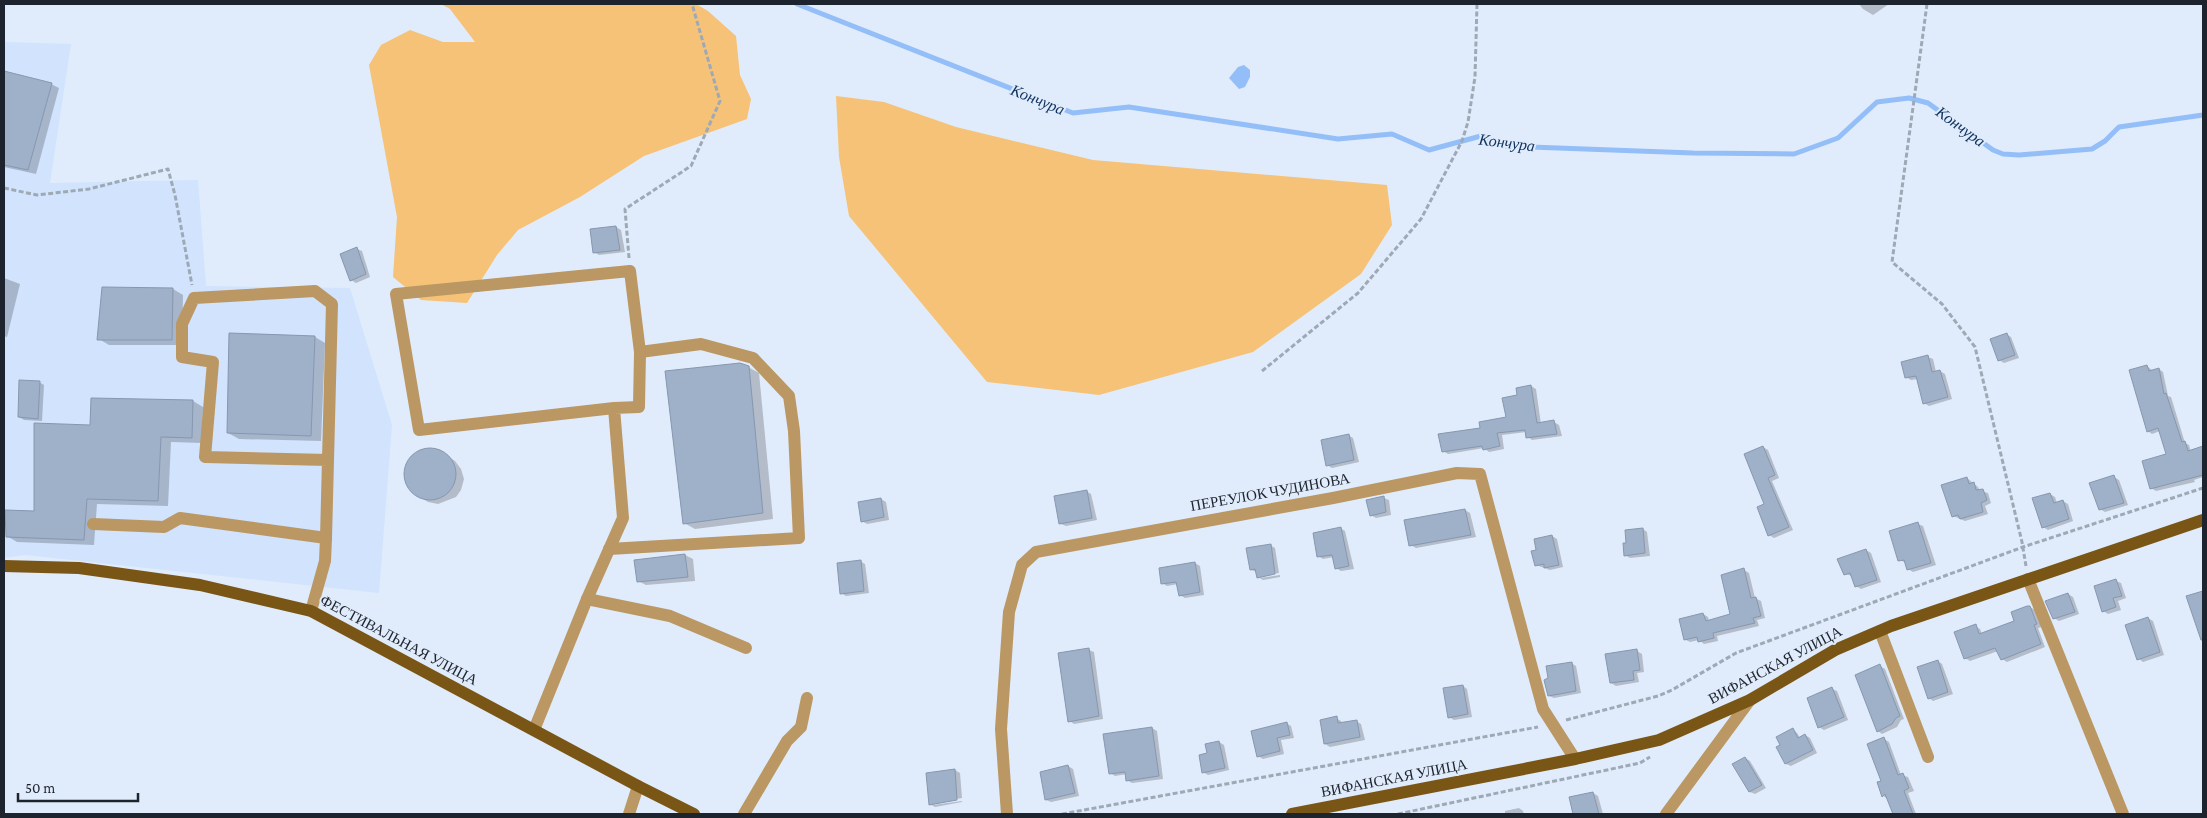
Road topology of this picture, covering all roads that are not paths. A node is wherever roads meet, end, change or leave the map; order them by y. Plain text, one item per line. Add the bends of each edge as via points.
1 (640, 352) junction
2 (614, 408) junction
3 (328, 460) junction
4 (2203, 520) edge
5 (93, 524) dead end
6 (326, 538) junction
7 (609, 549) junction
8 (4, 566) edge
9 (2028, 579) junction
10 (587, 599) junction
11 (311, 611) junction
12 (1880, 631) junction
13 (746, 648) dead end
14 (807, 698) dead end
15 (1750, 700) junction
16 (534, 730) junction
17 (1928, 757) dead end
18 (1575, 758) junction
19 (638, 786) junction
20 (628, 814) edge
21 (694, 814) edge
22 (744, 814) edge
23 (1006, 814) edge
24 (1292, 814) edge
25 (1666, 814) edge
26 (2123, 814) edge

1 - 2 street via 639,407
1 - 2 street via 630,271 396,294 419,430
1 - 7 street via 701,344 753,358 788,396 794,431 799,538
2 - 7 street via 623,518
3 - 3 street via 332,304 316,291 194,298 182,324 182,357 213,362 206,457
3 - 6 street
4 - 9 main road, ВИФАНСКАЯ УЛИЦА
5 - 6 street via 164,527 180,518
6 - 11 street via 326,560
7 - 10 street
8 - 11 main road, ФЕСТИВАЛЬНАЯ УЛИЦА via 79,568 190,583
9 - 12 main road, ВИФАНСКАЯ УЛИЦА
9 - 26 street
10 - 13 street via 670,616
10 - 16 street
11 - 16 main road, ФЕСТИВАЛЬНАЯ УЛИЦА
12 - 15 main road, ВИФАНСКАЯ УЛИЦА via 1835,650
12 - 17 street
14 - 22 street via 801,727 787,741
15 - 18 main road, ВИФАНСКАЯ УЛИЦА via 1659,740
15 - 25 street
16 - 19 main road, ФЕСТИВАЛЬНАЯ УЛИЦА
18 - 23 street, ПЕРЕУЛОК ЧУДИНОВА via 1543,709 1480,474 1457,472 1334,498 1036,552 1022,564 1009,612 1001,729
18 - 24 main road, ВИФАНСКАЯ УЛИЦА
19 - 20 street
19 - 21 main road, ФЕСТИВАЛЬНАЯ УЛИЦА

